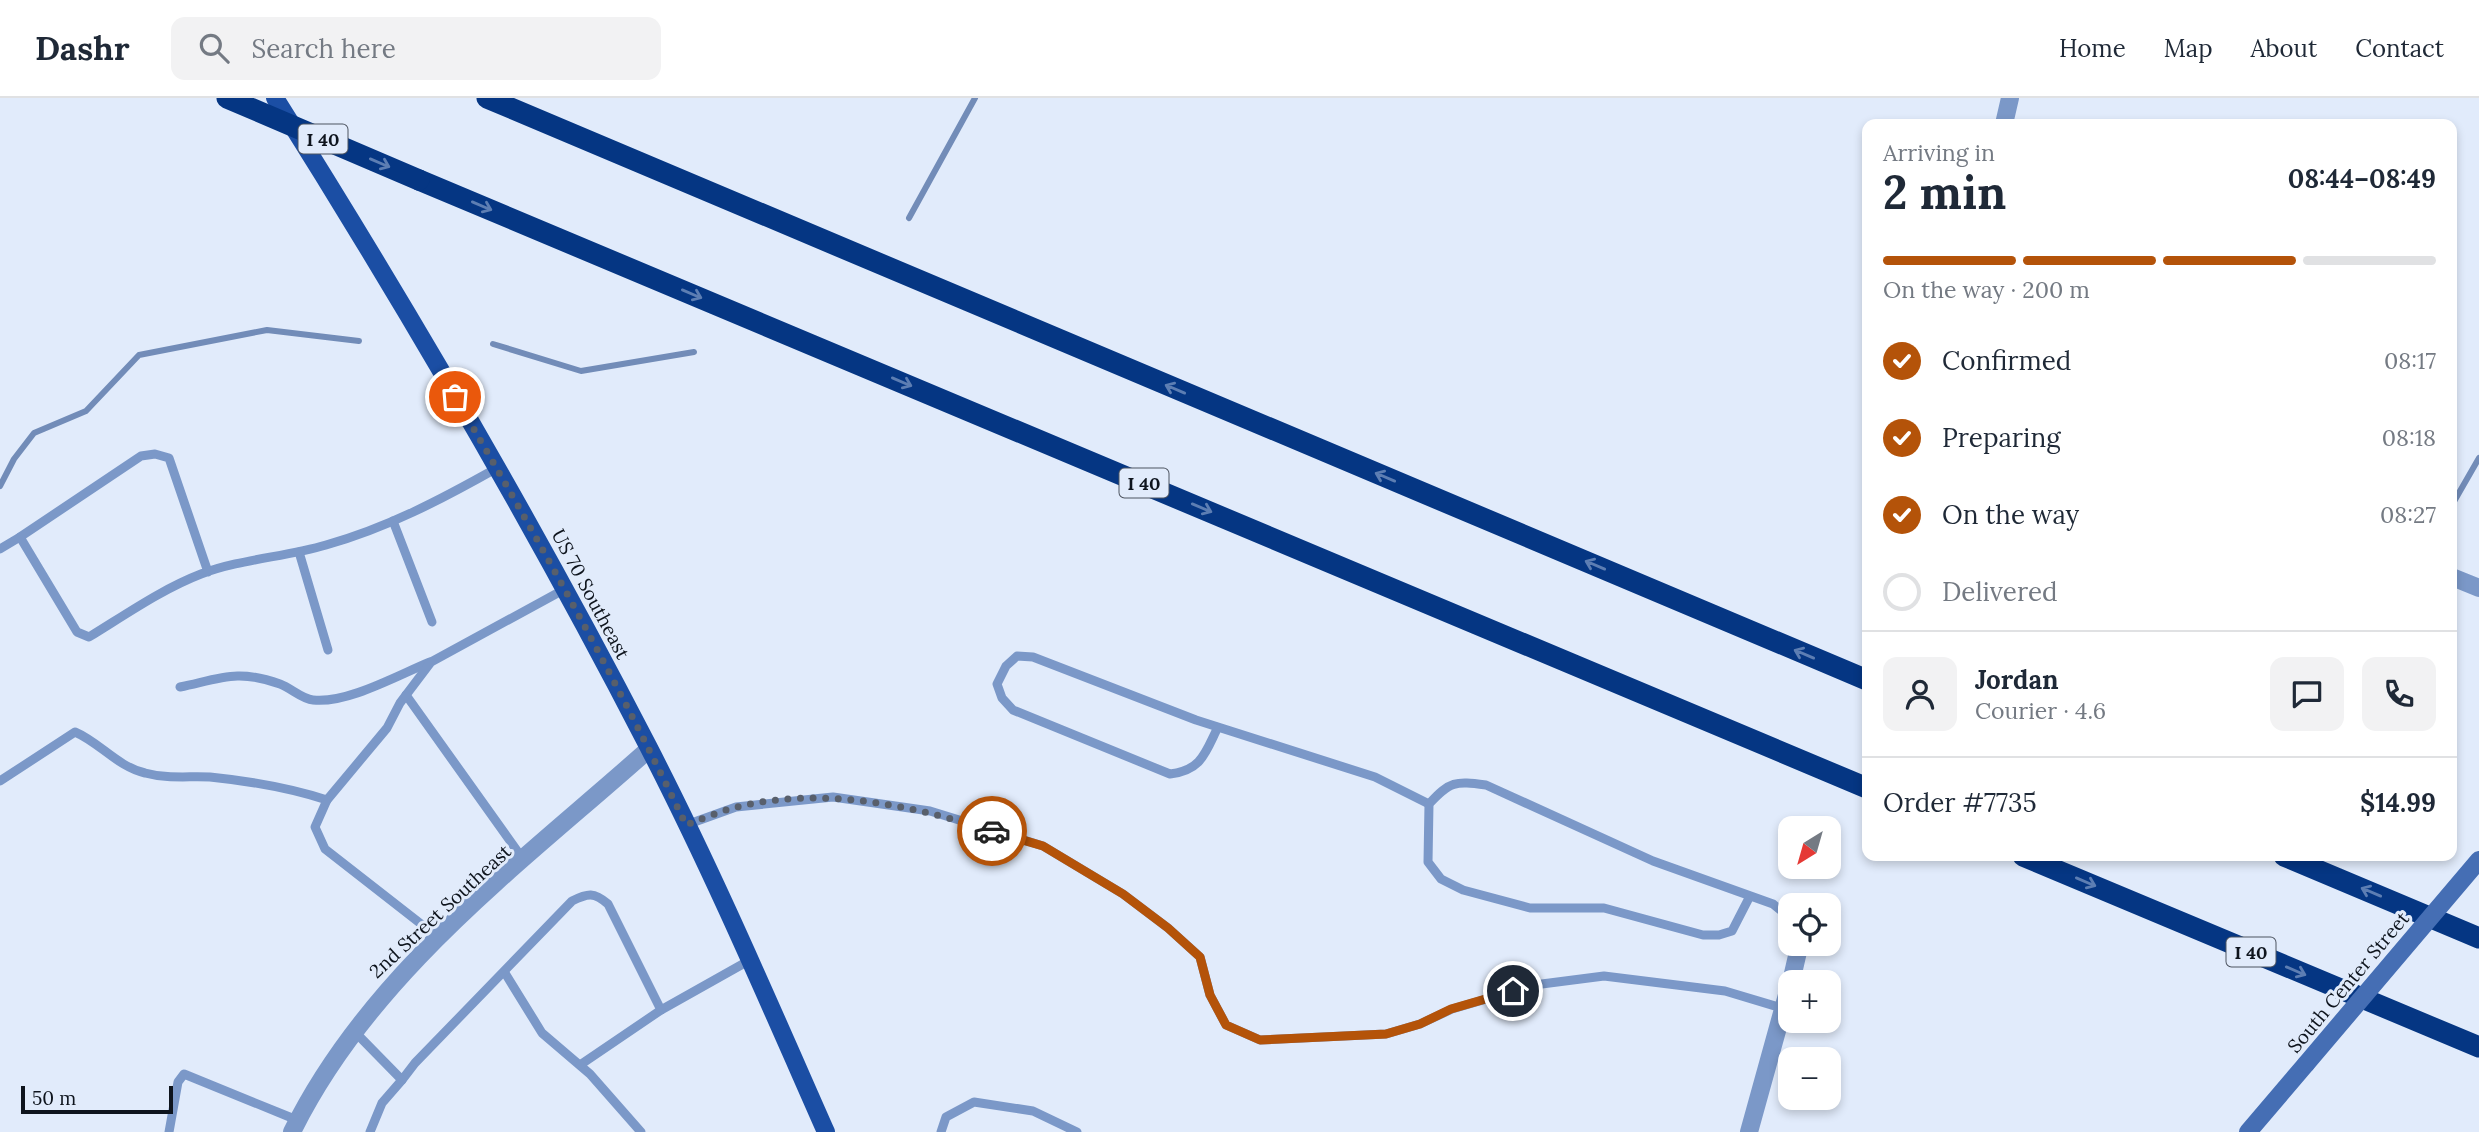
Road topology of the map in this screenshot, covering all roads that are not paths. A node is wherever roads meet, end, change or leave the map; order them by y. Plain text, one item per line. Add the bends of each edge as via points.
1 (227, 98) edge
2 (275, 98) edge
3 (487, 98) edge
4 (2010, 98) edge
5 (2005, 119) edge
6 (497, 468) junction
7 (393, 520) junction
8 (20, 537) junction
9 (0, 549) edge
10 (299, 552) junction
11 (208, 572) junction
12 (2457, 579) edge
13 (2479, 588) edge
14 (565, 589) junction
15 (432, 622) dead end
16 (328, 650) dead end
17 (431, 662) junction
18 (1862, 678) edge
19 (180, 687) dead end
20 (406, 695) junction
21 (1218, 727) junction
22 (649, 749) junction
23 (0, 781) edge
24 (1862, 786) edge
25 (327, 800) junction
26 (1429, 804) junction
27 (686, 825) junction
28 (524, 860) junction
29 (2479, 860) edge
30 (2035, 861) edge
31 (2296, 861) edge
32 (1750, 896) junction
33 (1778, 908) edge
34 (439, 937) junction
35 (2479, 938) edge
36 (750, 960) junction
37 (505, 973) junction
38 (1778, 1007) edge
39 (661, 1010) junction
40 (354, 1031) junction
41 (1778, 1033) edge
42 (2479, 1047) edge
43 (580, 1065) junction
44 (402, 1080) junction
45 (295, 1126) edge
46 (169, 1132) edge
47 (370, 1132) edge
48 (641, 1132) edge
49 (826, 1132) edge
50 (941, 1132) edge
51 (1077, 1132) edge
52 (1749, 1132) edge
53 (2248, 1132) edge

1 -> 24 highway, I 40, bridge
2 - 6 main road, US 70 Southeast
18 -> 3 highway
4 - 5 street
6 - 7 lane
6 - 14 main road, US 70 Southeast
7 - 10 lane
7 - 15 lane
8 - 9 lane
8 - 11 lane via 84,637
8 - 11 lane via 141,456 155,454 169,458
10 - 11 lane
10 - 16 lane
12 - 13 street
14 - 17 lane
14 - 22 main road, US 70 Southeast
17 - 19 lane via 330,700 311,700 289,687 244,674
17 - 20 lane
20 - 25 lane via 387,728
20 - 28 lane
21 - 21 lane via 1033,657 1017,656 997,684 1013,710 1170,774 1188,772 1201,761
21 - 26 lane via 1349,768
22 - 27 main road, US 70 Southeast
22 - 28 street, 2nd Street Southeast
23 - 25 lane via 75,732 142,773 218,778
25 - 34 lane via 316,827 325,849
26 - 32 lane via 1457,781 1486,785 1653,861
26 - 32 lane via 1428,862 1441,878 1462,890 1530,908 1604,908 1703,935 1732,931
27 - 36 main road, US 70 Southeast
27 - 38 lane via 736,807 833,797 930,811 1043,846 1123,894 1168,928 1200,957 1210,995 1226,1025 1260,1040 1386,1034 1534,985 1604,976 1725,991
28 - 34 street, 2nd Street Southeast
29 - 53 street, South Center Street, bridge
30 -> 42 highway, I 40
35 -> 31 highway
32 - 33 lane
34 - 40 street, 2nd Street Southeast
36 - 39 lane
36 - 49 main road, US 70 Southeast
37 - 39 lane via 572,901 587,893 598,895 608,904
37 - 43 lane via 542,1032
37 - 44 lane
39 - 43 lane
40 - 44 lane
40 - 45 street, 2nd Street Southeast via 307,1100
41 - 52 street
43 - 48 lane
44 - 47 lane via 382,1103
45 - 46 lane via 184,1074 178,1082
50 - 51 lane via 946,1117 974,1102 1033,1111

